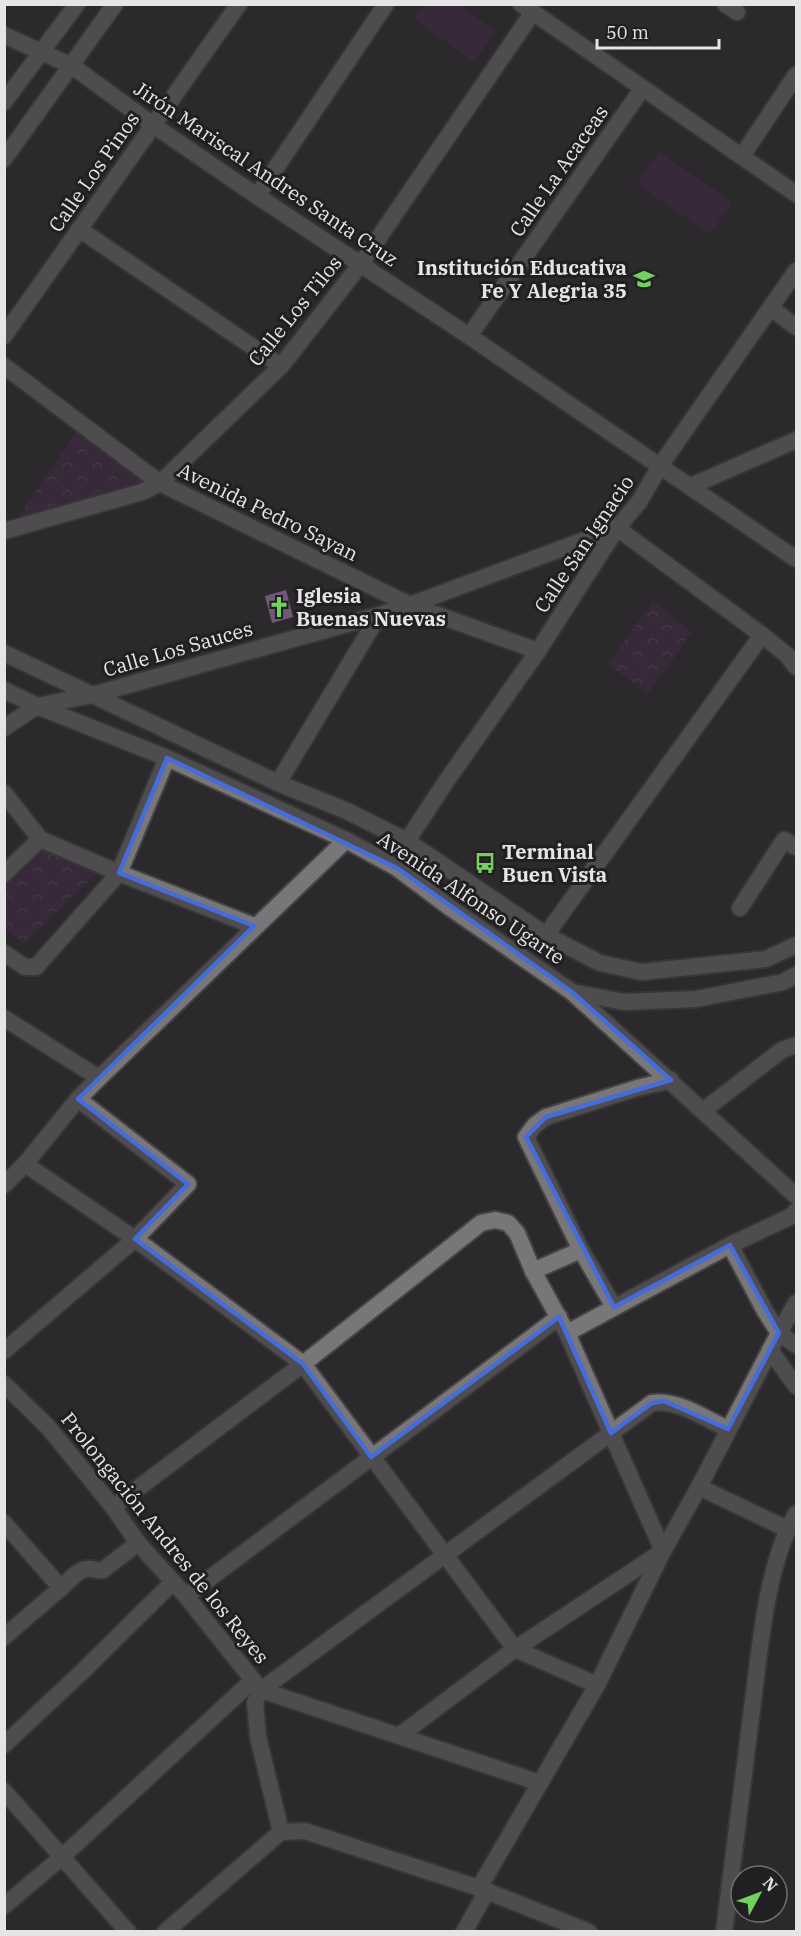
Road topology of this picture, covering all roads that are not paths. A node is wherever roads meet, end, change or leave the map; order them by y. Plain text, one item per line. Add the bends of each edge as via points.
1 (77, 4) edge
2 (115, 4) edge
3 (239, 4) edge
4 (386, 4) edge
5 (527, 8) edge
6 (4, 35) edge
7 (43, 51) junction
8 (72, 66) junction
9 (796, 75) edge
10 (642, 89) junction
11 (4, 102) edge
12 (153, 125) junction
13 (742, 156) junction
14 (4, 159) edge
15 (796, 194) edge
16 (257, 196) junction
17 (79, 229) junction
18 (360, 265) junction
19 (796, 271) edge
20 (771, 308) junction
21 (796, 327) edge
22 (4, 336) edge
23 (470, 336) junction
24 (4, 366) edge
25 (281, 366) junction
26 (796, 440) edge
27 (660, 466) junction
28 (160, 483) junction
29 (692, 486) junction
30 (617, 528) junction
31 (4, 531) edge
32 (796, 558) edge
33 (410, 605) junction
34 (379, 615) junction
35 (762, 634) junction
36 (538, 651) junction
37 (4, 653) edge
38 (796, 667) edge
39 (4, 690) edge
40 (92, 695) junction
41 (37, 706) junction
42 (4, 728) edge
43 (167, 758) junction
44 (278, 783) junction
45 (4, 793) edge
46 (40, 839) junction
47 (346, 840) junction
48 (407, 841) junction
49 (796, 847) edge
50 (119, 873) junction
51 (4, 874) edge
52 (740, 908) dead end
53 (254, 926) junction
54 (546, 935) junction
55 (796, 945) edge
56 (4, 953) edge
57 (796, 975) edge
58 (573, 992) junction
59 (4, 1018) edge
60 (796, 1045) edge
61 (99, 1078) junction
62 (671, 1080) junction
63 (78, 1099) junction
64 (704, 1110) junction
65 (25, 1164) junction
66 (4, 1185) edge
67 (796, 1196) edge
68 (796, 1211) edge
69 (135, 1239) junction
70 (730, 1245) junction
71 (581, 1250) junction
72 (533, 1271) junction
73 (796, 1303) edge
74 (614, 1308) junction
75 (559, 1317) junction
76 (567, 1333) junction
77 (779, 1333) junction
78 (796, 1345) edge
79 (770, 1350) junction
80 (4, 1351) edge
81 (303, 1364) junction
82 (4, 1384) edge
83 (796, 1386) edge
84 (728, 1429) junction
85 (611, 1433) junction
86 (371, 1457) junction
87 (699, 1487) junction
88 (113, 1507) junction
89 (796, 1514) edge
90 (4, 1523) edge
91 (787, 1529) junction
92 (138, 1543) junction
93 (663, 1551) junction
94 (445, 1556) junction
95 (173, 1582) junction
96 (61, 1588) junction
97 (186, 1596) junction
98 (4, 1637) edge
99 (515, 1649) junction
100 (257, 1685) junction
101 (597, 1685) junction
102 (399, 1736) junction
103 (4, 1745) edge
104 (540, 1784) junction
105 (4, 1791) edge
106 (281, 1832) junction
107 (62, 1857) junction
108 (483, 1889) junction
109 (4, 1906) edge
110 (128, 1932) edge
111 (165, 1932) edge
112 (464, 1932) edge
113 (589, 1932) edge
114 (724, 1932) edge

1 - 7 street
2 - 8 street
3 - 12 street, Calle Los Pinos
4 - 16 street
5 - 10 street
5 - 18 street, Calle Los Tilos
6 - 7 street, Jirón Mariscal Andres Santa Cruz
7 - 8 street, Jirón Mariscal Andres Santa Cruz
7 - 11 street
8 - 12 street, Jirón Mariscal Andres Santa Cruz
8 - 14 street
9 - 13 street
10 - 13 street
10 - 23 street, Calle La Acaceas
12 - 16 street, Jirón Mariscal Andres Santa Cruz
12 - 17 street, Calle Los Pinos
13 - 15 street
16 - 18 street, Jirón Mariscal Andres Santa Cruz
17 - 22 street, Calle Los Pinos
17 - 25 street
18 - 23 street, Jirón Mariscal Andres Santa Cruz
18 - 25 street, Calle Los Tilos
19 - 20 street, Calle San Ignacio
20 - 21 street
20 - 27 street, Calle San Ignacio
23 - 27 street, Jirón Mariscal Andres Santa Cruz
24 - 28 street, Avenida Pedro Sayan
25 - 28 street, Calle Los Tilos
26 - 29 street
27 - 29 street, Jirón Mariscal Andres Santa Cruz
27 - 30 street, Calle San Ignacio via 639,502
28 - 31 street, Calle Los Tilos via 142,492
28 - 33 street, Avenida Pedro Sayan
29 - 32 street, Jirón Mariscal Andres Santa Cruz
30 - 33 street, Calle Los Sauces
30 - 35 street
30 - 36 street, Calle San Ignacio
33 - 34 street, Calle Los Sauces
33 - 36 street, Avenida Pedro Sayan
34 - 40 street, Calle Los Sauces
34 - 44 street
35 - 38 street
35 - 54 street
36 - 48 street, Calle San Ignacio
37 - 40 street, Avenida Alfonso Ugarte
39 - 41 street, Avenida Alfonso Ugarte
40 - 41 street, Calle Los Sauces
40 - 44 street, Avenida Alfonso Ugarte
41 - 42 street
41 - 43 street, Avenida Alfonso Ugarte
43 - 47 street, Avenida Alfonso Ugarte
43 - 50 street
44 - 48 street, Avenida Alfonso Ugarte
45 - 46 street
46 - 50 street
46 - 51 street
47 - 53 street
47 - 58 street, Avenida Alfonso Ugarte via 397,868
48 - 54 street, Avenida Alfonso Ugarte
49 - 52 street via 784,840
50 - 53 street
50 - 56 street via 40,964 25,967
53 - 61 street
54 - 55 street, Avenida Alfonso Ugarte via 600,963 642,972 766,959
57 - 58 street, Avenida Alfonso Ugarte via 783,982 696,999 624,1002
58 - 62 street
59 - 61 street
60 - 64 street via 782,1050
61 - 63 street
62 - 64 street
62 - 71 street via 546,1117 526,1137
63 - 65 street
63 - 69 street via 188,1184
64 - 67 street
65 - 66 street
65 - 69 street
68 - 70 street
69 - 80 street
69 - 81 street
70 - 74 street
70 - 77 street
71 - 72 street
71 - 74 street
72 - 75 street
72 - 81 street via 517,1233 508,1223 481,1223
73 - 77 street
74 - 76 street
75 - 76 street
75 - 86 street
76 - 85 street
77 - 78 street
77 - 79 street
79 - 83 street
79 - 84 street
81 - 86 street
81 - 88 street
82 - 88 street, Prolongación Andres de los Reyes via 48,1427
84 - 85 street via 664,1401 652,1403
84 - 87 street
85 - 93 street
85 - 94 street
86 - 94 street
86 - 97 street
87 - 91 street
87 - 93 street
88 - 92 street, Prolongación Andres de los Reyes
89 - 91 street
90 - 96 street
91 - 114 street via 773,1572 759,1655
92 - 95 street, Prolongación Andres de los Reyes
92 - 96 street via 103,1570 80,1571
93 - 99 street
93 - 101 street
94 - 99 street
94 - 100 street
95 - 97 street, Prolongación Andres de los Reyes
95 - 103 street
96 - 98 street
97 - 100 street, Prolongación Andres de los Reyes
99 - 101 street
99 - 102 street
100 - 102 street, Prolongación Andres de los Reyes
100 - 106 street via 258,1737
100 - 107 street
101 - 104 street
102 - 104 street, Prolongación Andres de los Reyes
104 - 108 street
105 - 107 street
106 - 108 street via 305,1831
106 - 111 street
107 - 109 street
107 - 110 street
108 - 112 street
108 - 113 street

